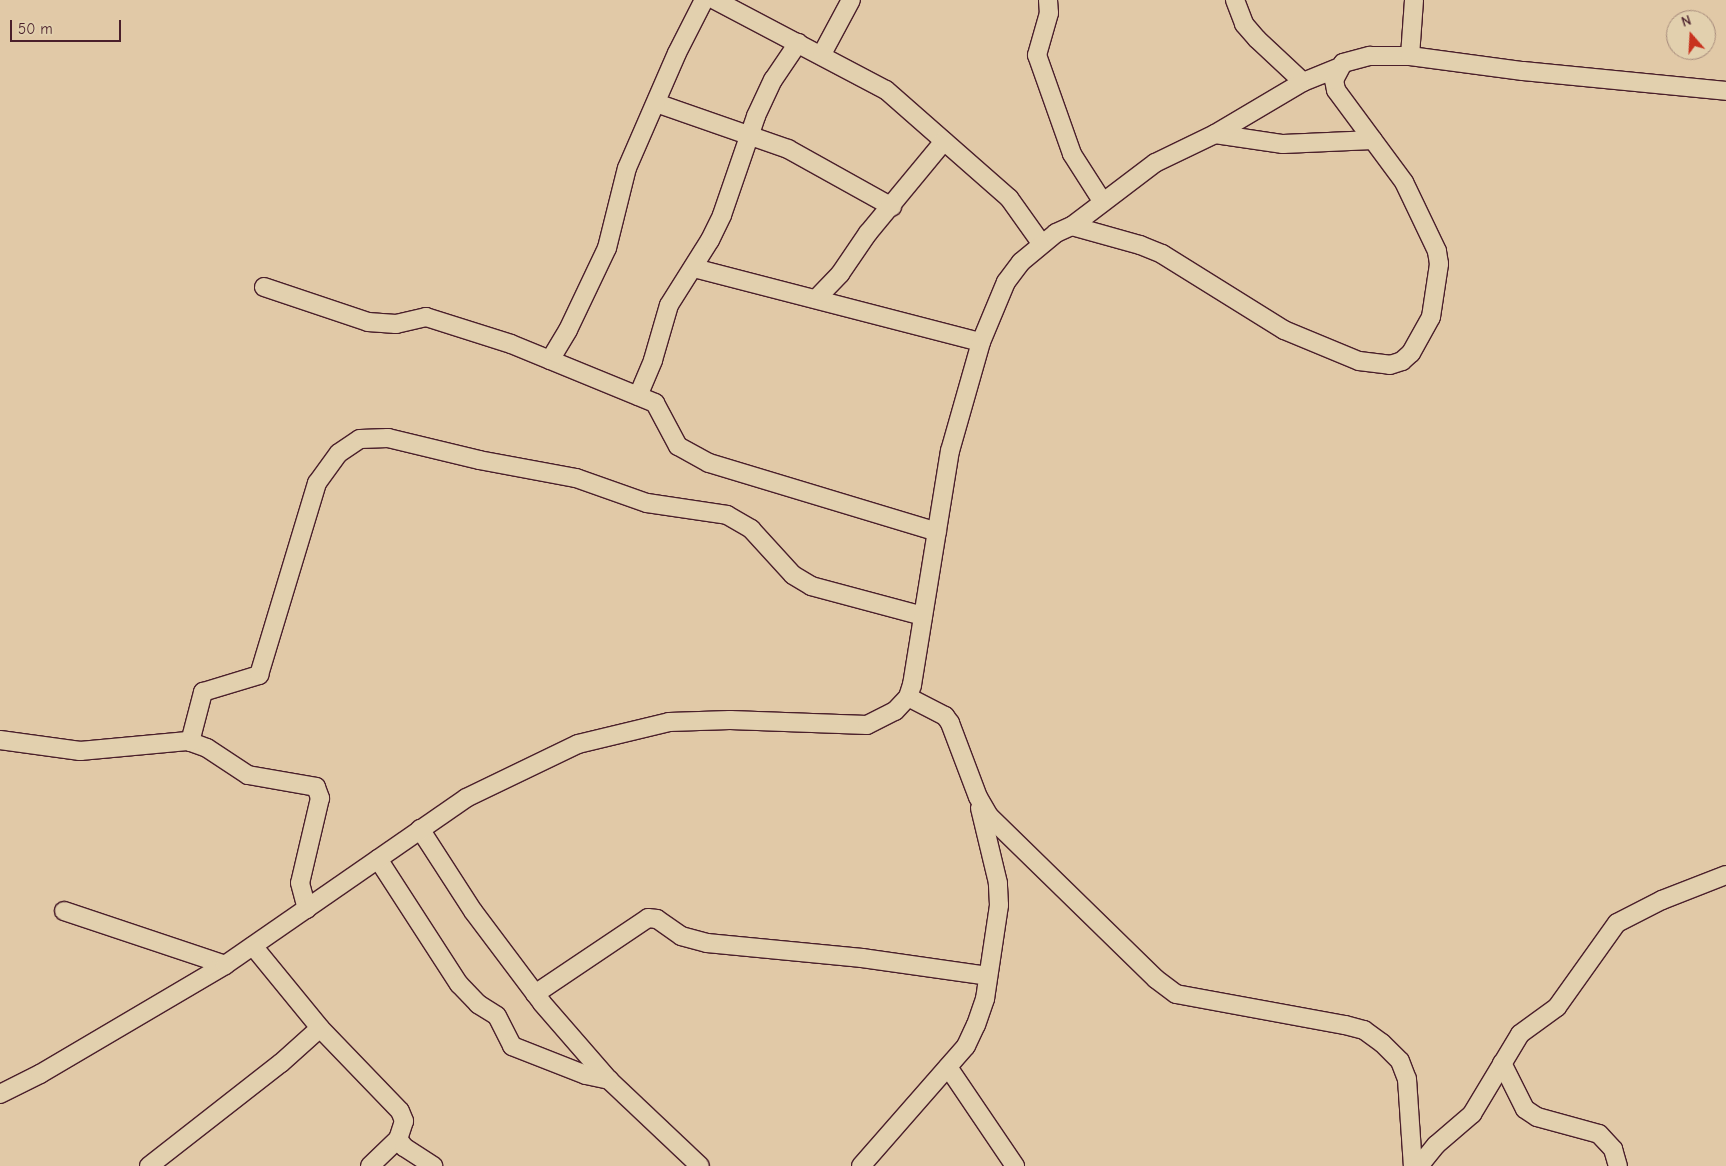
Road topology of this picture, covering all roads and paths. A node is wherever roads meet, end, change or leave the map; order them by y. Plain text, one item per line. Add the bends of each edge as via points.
1 (704, 0) edge
2 (715, 0) edge
3 (851, 0) edge
4 (1048, 0) edge
5 (1234, 0) edge
6 (1414, 0) edge
7 (798, 43) junction
8 (822, 54) junction
9 (1410, 56) junction
10 (1337, 68) junction
11 (1303, 82) junction
12 (1726, 90) edge
13 (656, 103) junction
14 (1215, 134) junction
15 (748, 136) junction
16 (1373, 140) junction
17 (944, 141) junction
18 (1102, 200) junction
19 (892, 207) junction
20 (1072, 226) junction
21 (1041, 243) junction
22 (694, 268) junction
23 (264, 287) dead end
24 (816, 299) junction
25 (981, 342) junction
26 (550, 360) junction
27 (638, 396) junction
28 (937, 532) junction
29 (923, 616) junction
30 (908, 697) junction
31 (0, 740) edge
32 (190, 742) junction
33 (978, 797) junction
34 (420, 829) junction
35 (378, 859) junction
36 (1726, 874) edge
37 (307, 909) junction
38 (64, 911) dead end
39 (253, 946) junction
40 (225, 965) junction
41 (988, 976) junction
42 (535, 994) junction
43 (320, 1028) junction
44 (1502, 1063) junction
45 (948, 1067) junction
46 (609, 1080) junction
47 (0, 1094) edge
48 (398, 1138) junction
49 (149, 1166) edge
50 (370, 1166) edge
51 (433, 1166) edge
52 (700, 1166) edge
53 (861, 1166) edge
54 (1015, 1166) edge
55 (1413, 1166) edge
56 (1419, 1166) edge
57 (1618, 1166) edge

1 - 13 street
2 - 7 street
3 - 8 street
4 - 18 street via 1049,13 1037,55 1072,154
5 - 11 street via 1244,24 1257,40
6 - 9 street
7 - 8 street
7 - 15 street via 773,80
8 - 17 street via 886,90
9 - 10 street via 1354,58
9 - 12 street via 1523,71
10 - 11 street
10 - 16 street via 1336,90
11 - 14 street
13 - 15 street
13 - 26 street via 622,182 606,248 568,330
14 - 16 street via 1283,144
14 - 18 street via 1154,164
15 - 19 street via 788,149
15 - 22 street via 722,216
16 - 20 street via 1415,201 1433,238 1439,264 1431,317 1411,353 1390,365 1359,361 1284,330 1162,254
17 - 19 street
17 - 21 street via 1009,198
18 - 20 street
19 - 24 street via 840,274
20 - 21 street
21 - 25 street via 1006,282
22 - 24 street
22 - 27 street via 669,305 653,360
23 - 26 street via 385,325 426,317 441,320
24 - 25 street
25 - 28 street via 956,424
26 - 27 street
27 - 28 street via 655,403 661,410 672,438 688,453 709,463
28 - 29 street
29 - 30 street
29 - 32 street via 811,586 793,575 751,529 727,515 647,503 576,478 479,460 388,438 360,439 339,452 317,482 259,675 203,692
30 - 33 street via 945,716 950,723
30 - 34 street via 895,711 867,725 712,720 669,722 615,733 578,744 527,766 466,798
31 - 32 street via 80,751
32 - 37 street via 207,748 248,775 310,784 319,792 300,883
33 - 41 street via 998,883 999,905
33 - 55 street via 989,816 1009,836 1156,980 1176,994 1345,1025 1364,1030 1382,1043 1400,1061 1407,1079
34 - 35 street
34 - 42 street via 473,911
35 - 37 street
35 - 46 street via 459,984 478,1004 497,1016 512,1046 586,1076
36 - 44 street via 1662,900 1617,923 1549,1016 1527,1026
37 - 39 street
38 - 40 street
39 - 40 street
39 - 43 street
40 - 47 street via 40,1074
41 - 42 street via 862,958 707,943 681,936 657,919 648,918
41 - 45 street via 976,1025 966,1046
42 - 46 street
43 - 48 street via 393,1101 404,1121
43 - 49 street via 281,1063
44 - 56 street via 1472,1114 1436,1145
44 - 57 street via 1525,1109 1537,1117 1599,1134 1613,1148
45 - 53 street
45 - 54 street
46 - 52 street
48 - 50 street
48 - 51 street via 404,1147

